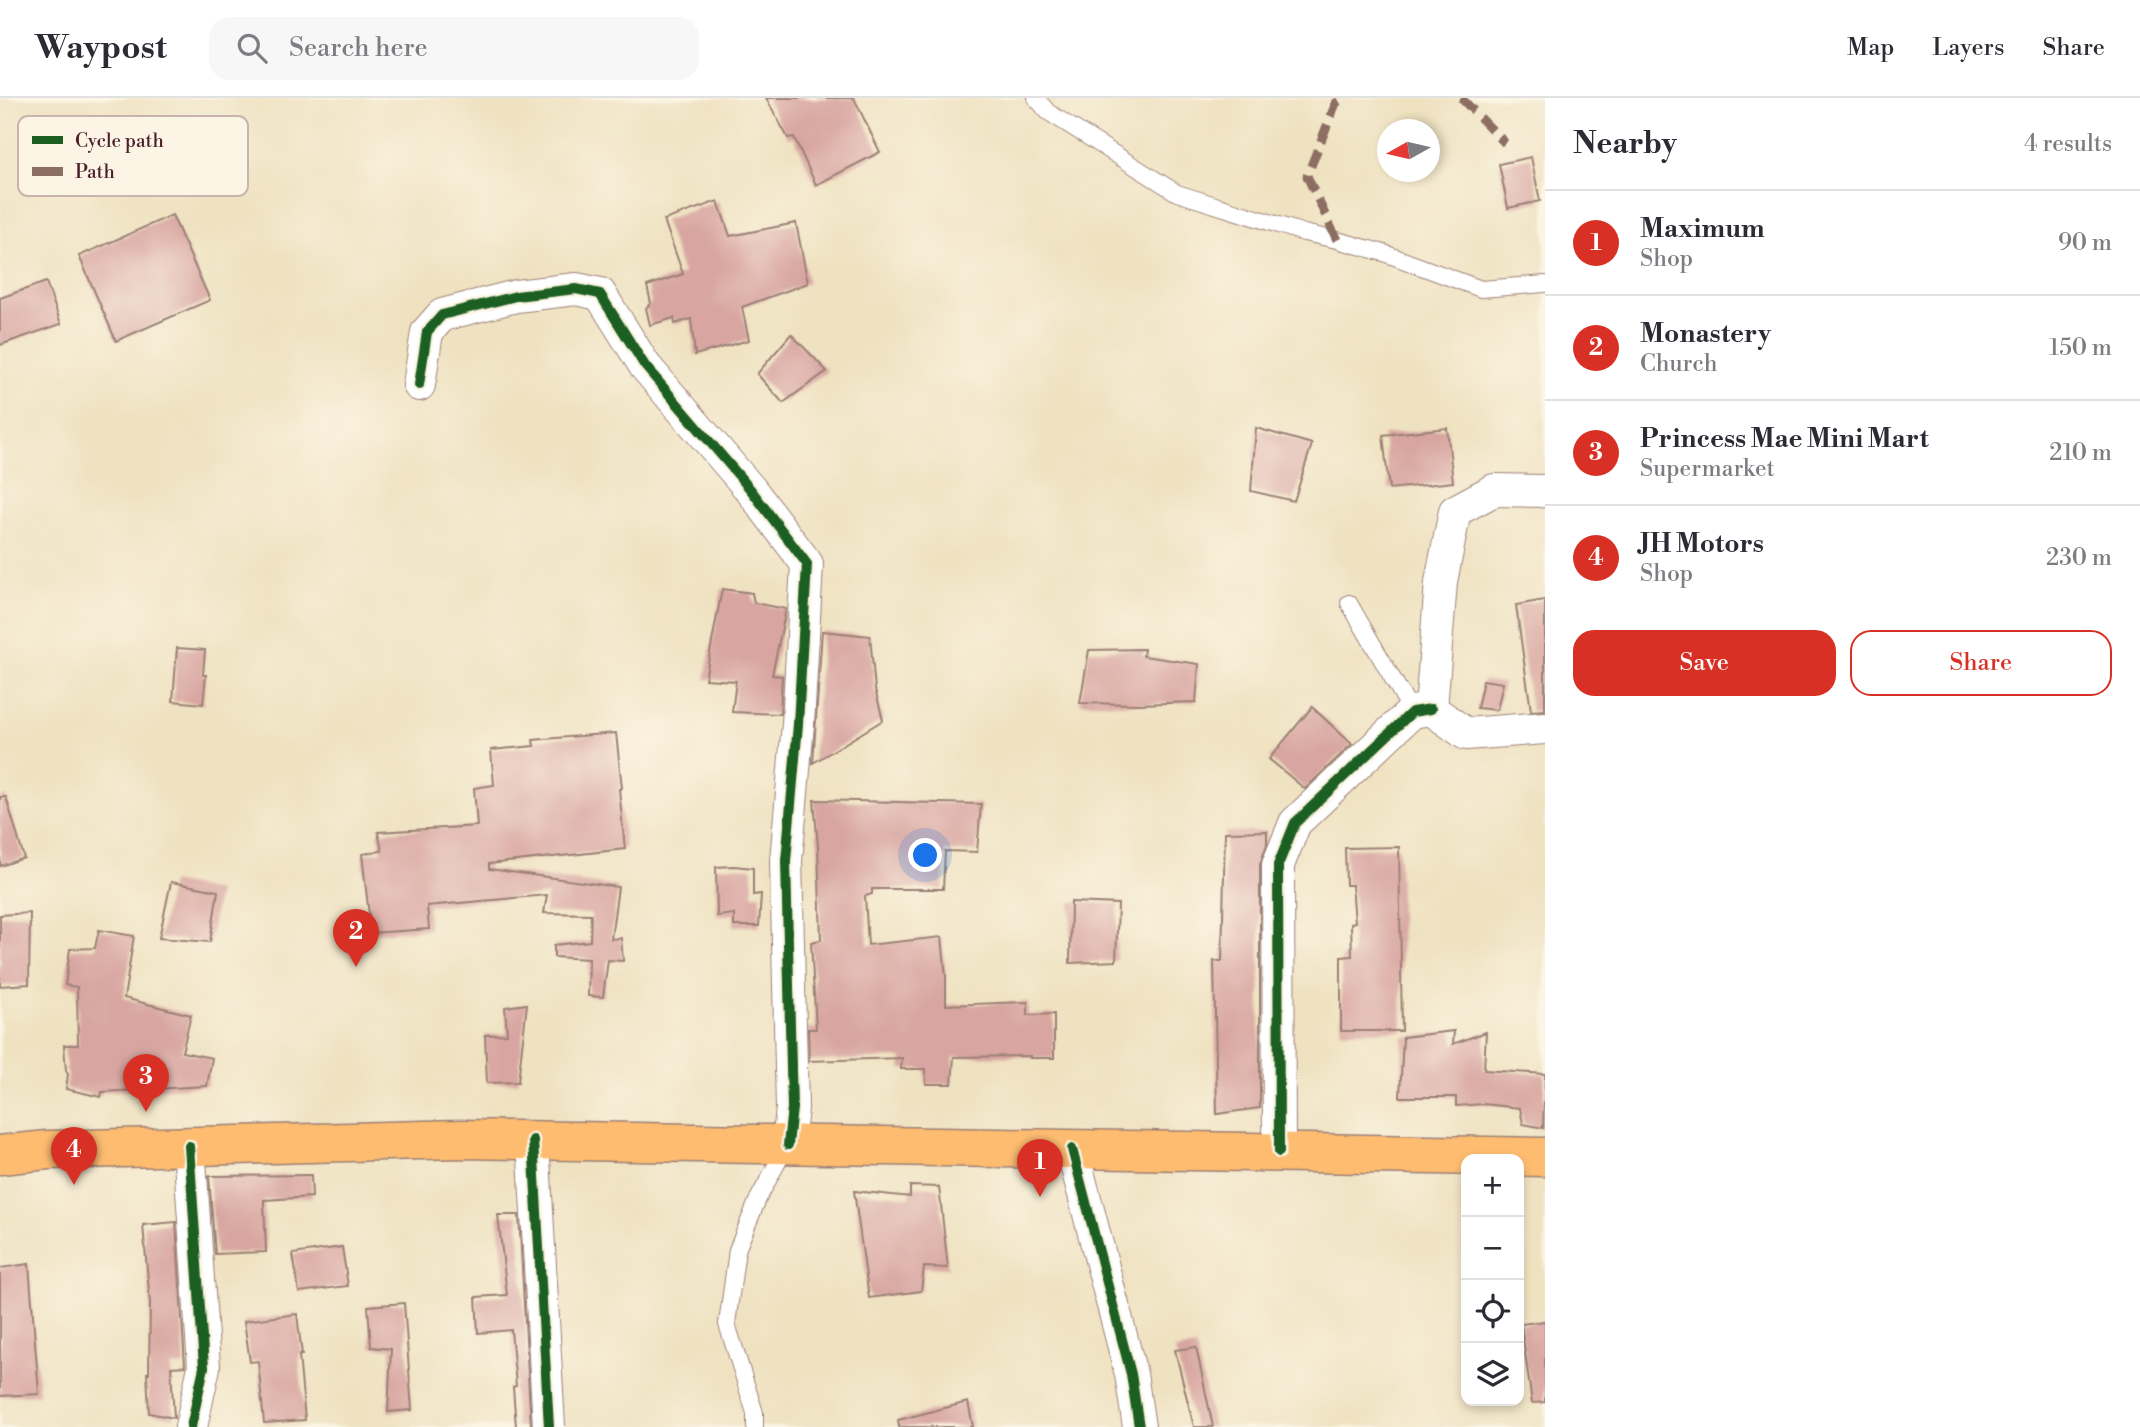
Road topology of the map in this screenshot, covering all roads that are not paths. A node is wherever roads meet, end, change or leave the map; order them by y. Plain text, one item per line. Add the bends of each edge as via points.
1 (1036, 98) edge
2 (1545, 284) edge
3 (419, 385) dead end
4 (1545, 491) edge
5 (1349, 603) dead end
6 (1422, 710) junction
7 (1545, 728) edge
8 (533, 1140) junction
9 (788, 1145) junction
10 (189, 1146) junction
11 (1072, 1149) junction
12 (1279, 1153) junction
13 (0, 1155) edge
14 (1545, 1157) edge
15 (755, 1420) edge
16 (191, 1427) edge
17 (549, 1427) edge
18 (768, 1427) edge
19 (1139, 1427) edge

1 - 2 lane via 1048,112 1177,193 1384,253 1481,289
3 - 9 street via 427,332 442,315 516,296 576,289 600,294 645,366 751,490 807,564 786,861 792,1108
4 - 6 street via 1494,489 1455,511
5 - 6 lane
6 - 7 street via 1466,734
6 - 12 street via 1294,823 1278,865
8 - 9 main road
8 - 10 main road
8 - 17 street
9 - 11 main road
9 - 15 lane via 737,1250 727,1324
10 - 13 main road
10 - 16 street via 204,1367
11 - 12 main road
11 - 19 street via 1131,1374
12 - 14 main road
15 - 18 lane

